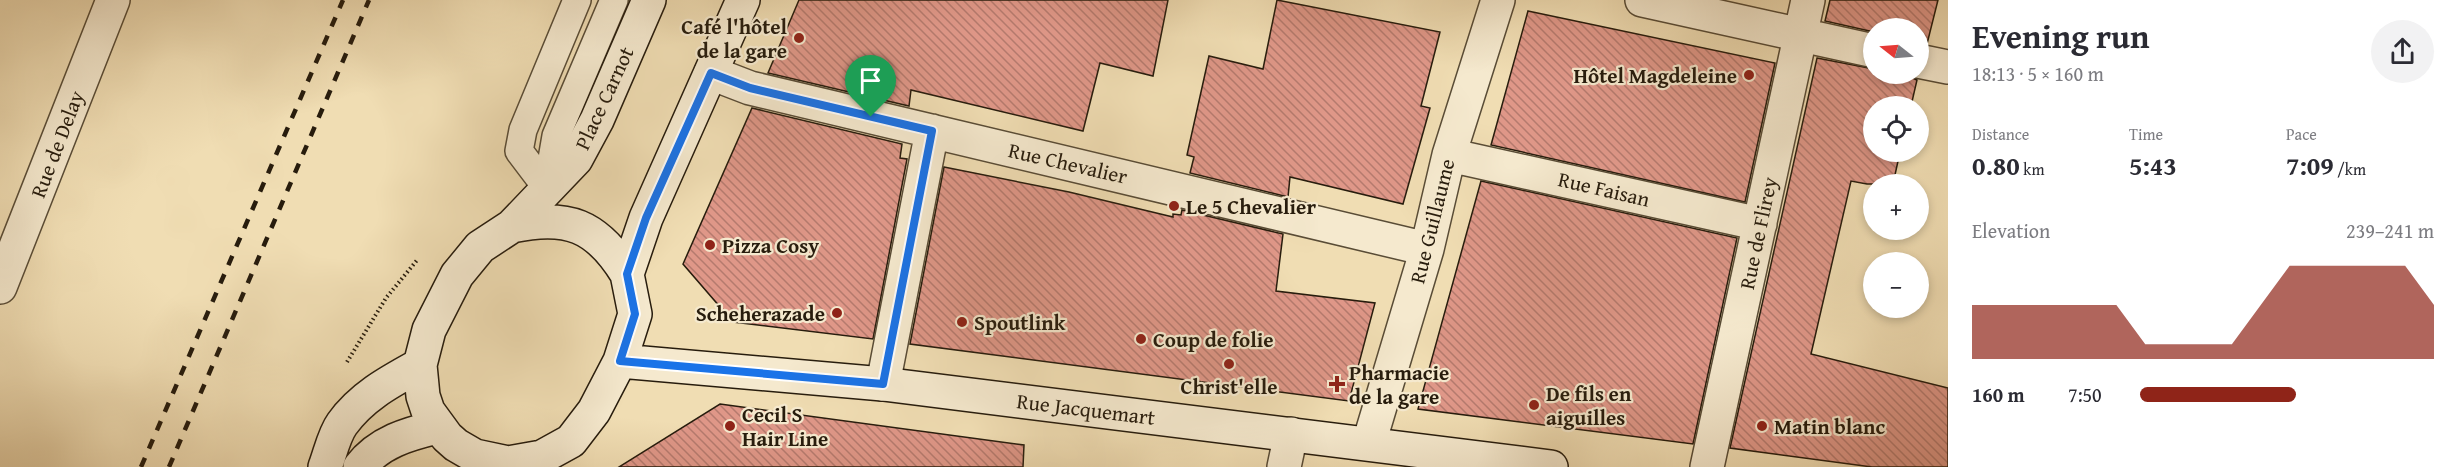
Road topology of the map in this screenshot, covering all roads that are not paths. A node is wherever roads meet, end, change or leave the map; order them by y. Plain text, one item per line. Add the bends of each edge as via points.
1 (113, 0) edge
2 (577, 0) edge
3 (614, 0) edge
4 (649, 0) edge
5 (743, 0) edge
6 (1498, 0) edge
7 (1642, 0) edge
8 (1808, 0) edge
9 (1800, 35) junction
10 (1863, 49) edge
11 (1929, 63) edge
12 (1948, 67) edge
13 (711, 73) junction
14 (932, 131) junction
15 (1449, 154) junction
16 (547, 188) junction
17 (1760, 224) junction
18 (512, 226) junction
19 (1427, 249) junction
20 (627, 274) junction
21 (1, 280) edge
22 (620, 361) junction
23 (420, 365) junction
24 (883, 384) junction
25 (437, 427) junction
26 (1291, 434) junction
27 (1369, 444) junction
28 (563, 454) edge
29 (475, 461) edge
30 (325, 467) edge
31 (360, 467) edge
32 (1284, 467) edge
33 (1551, 467) edge
34 (1707, 467) edge

1 - 21 street, Rue de Delay
2 - 16 lane via 523,130 519,151
3 - 16 lane, Place Carnot via 556,136
4 - 16 street, Place Carnot via 576,159
5 - 13 street
6 - 15 street, Rue Guillaume
7 - 9 street
8 - 9 street, Rue de Flirey
9 - 10 street
9 - 17 street, Rue de Flirey
11 - 12 street
13 - 14 street, Rue Chevalier via 750,88
13 - 20 street via 646,218
14 - 19 street, Rue Chevalier
14 - 24 street
15 - 17 street, Rue Faisan
15 - 19 street, Rue Guillaume
16 - 18 street, Place Carnot
17 - 34 street, Rue de Flirey
18 - 20 street, Place Carnot via 539,220 580,228 614,252
18 - 23 street, Place Carnot via 480,247 457,275 429,330
19 - 27 street, Rue Guillaume
20 - 22 street, Place Carnot via 635,314
22 - 24 street, Rue Jacquemart
22 - 28 street, Place Carnot via 594,411
23 - 25 street, Place Carnot via 423,396
23 - 30 street via 365,399 341,425
24 - 26 street, Rue Jacquemart
25 - 29 street, Place Carnot
25 - 31 street via 388,442 369,454
26 - 27 street, Rue Jacquemart
26 - 32 street
27 - 33 street, Rue Jacquemart
28 - 29 street, Place Carnot via 508,463

